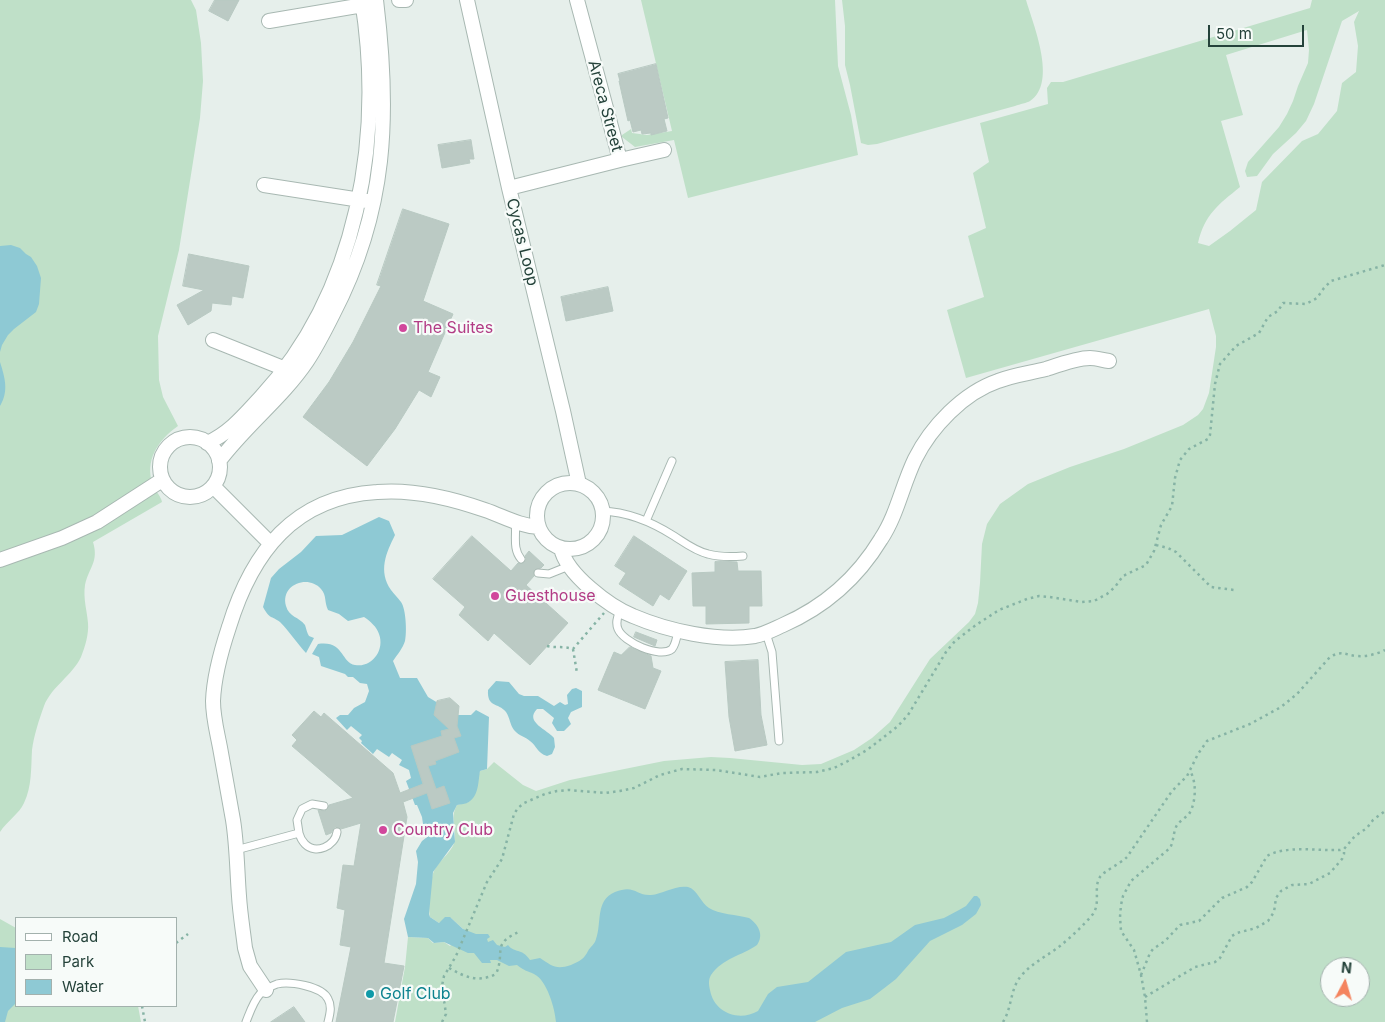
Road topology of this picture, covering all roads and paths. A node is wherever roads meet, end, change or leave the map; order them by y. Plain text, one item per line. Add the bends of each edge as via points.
1 (399, 0) edge
2 (406, 0) edge
3 (467, 0) edge
4 (577, 0) edge
5 (368, 1) edge
6 (269, 21) dead end
7 (664, 150) dead end
8 (620, 160) junction
9 (264, 185) dead end
10 (509, 188) junction
11 (359, 200) junction
12 (374, 202) junction
13 (1385, 264) edge
14 (213, 340) dead end
15 (1108, 360) dead end
16 (291, 371) junction
17 (207, 443) junction
18 (219, 461) junction
19 (672, 461) dead end
20 (162, 480) junction
21 (579, 484) junction
22 (214, 486) junction
23 (602, 511) junction
24 (646, 521) junction
25 (515, 522) junction
26 (539, 527) junction
27 (270, 543) junction
28 (1156, 545) junction
29 (561, 548) junction
30 (742, 556) dead end
31 (521, 559) dead end
32 (0, 560) edge
33 (569, 566) junction
34 (538, 573) dead end
35 (1234, 590) dead end
36 (616, 607) junction
37 (678, 630) junction
38 (766, 633) junction
39 (547, 646) dead end
40 (573, 649) junction
41 (1385, 650) edge
42 (578, 673) dead end
43 (779, 741) dead end
44 (1190, 771) junction
45 (324, 806) dead end
46 (1385, 811) edge
47 (337, 832) dead end
48 (299, 833) junction
49 (1344, 849) junction
50 (236, 850) junction
51 (521, 930) dead end
52 (188, 934) dead end
53 (178, 942) edge
54 (448, 968) junction
55 (1141, 975) junction
56 (266, 990) junction
57 (1145, 997) junction
58 (142, 1007) edge
59 (146, 1022) edge
60 (246, 1022) edge
61 (328, 1022) edge
62 (442, 1022) edge
63 (1003, 1022) edge
64 (1147, 1022) edge

1 - 2 street
3 - 10 street, Cycas Loop
4 - 8 street, Areca Street
5 - 6 street
5 - 11 street via 366,36 370,100
5 - 12 street via 380,33 384,104
7 - 8 street
8 - 10 street, Areca Street
9 - 11 street
10 - 21 street, Cycas Loop
11 - 12 street
11 - 16 street via 349,240 331,287
12 - 16 street via 347,285 318,344
13 - 28 path via 1331,281 1317,298 1306,304 1283,304 1268,317 1259,332 1236,346 1221,362 1215,380 1210,435 1189,449 1180,460 1172,506 1161,525
14 - 16 street
15 - 38 street via 1088,358 1007,378 967,397 924,443 892,520 858,571 816,607
16 - 17 street via 227,432
16 - 18 street
17 - 18 street
17 - 20 street via 188,437 170,444 160,460
18 - 22 street via 220,470
19 - 24 lane
20 - 22 street via 176,494 186,497 196,497
20 - 32 street via 97,522
21 - 23 street via 594,493
21 - 26 street via 558,485 550,490 538,507
22 - 27 street
23 - 24 lane via 621,512
23 - 29 street via 601,528 590,543 571,549
24 - 30 lane via 707,554
25 - 26 street
25 - 27 street via 458,501 406,492 375,492 319,506 286,527
25 - 31 lane via 515,545
26 - 29 street via 547,540
27 - 50 street via 242,591 224,640 215,682 214,717
28 - 35 path via 1176,552 1211,587
28 - 54 path via 1146,565 1123,576 1100,598 1087,602 1050,597 1027,599 999,610 976,625 946,652 908,716 867,750 834,768 760,777 682,769 660,775 634,788 604,793 557,791 524,803 514,814 502,859 487,882 468,930
29 - 33 street
33 - 34 lane via 550,574
33 - 36 street
36 - 37 street via 647,622
36 - 37 lane via 616,622 621,634 632,643 653,651 662,653 671,649
36 - 40 path
37 - 38 street via 726,637
38 - 43 lane via 772,652
39 - 40 path
40 - 42 path
41 - 44 path via 1358,656 1341,652 1330,657 1281,707 1250,724 1207,741
44 - 55 path via 1195,790 1189,813 1176,826 1170,848 1131,881 1123,896 1121,931 1134,950
44 - 63 path via 1168,795 1127,857 1100,875 1097,905 1091,916 1060,946 1021,976
45 - 48 lane via 312,804 302,809 297,820
46 - 49 path
47 - 48 lane via 333,842 320,849 310,848
48 - 50 lane
49 - 55 path via 1302,849 1267,856 1247,887 1222,898 1199,922 1180,926 1154,949
49 - 57 path via 1342,859 1330,873 1309,884 1292,885 1281,891 1268,921 1232,936 1215,962 1195,968
50 - 56 street via 245,948 250,966
51 - 54 path via 501,943 497,972 490,977 475,979
52 - 53 path
54 - 62 path via 443,980 446,1014
55 - 57 path
56 - 60 lane via 254,1002
56 - 61 lane via 286,983 321,990 329,1000
57 - 64 path
58 - 59 path

